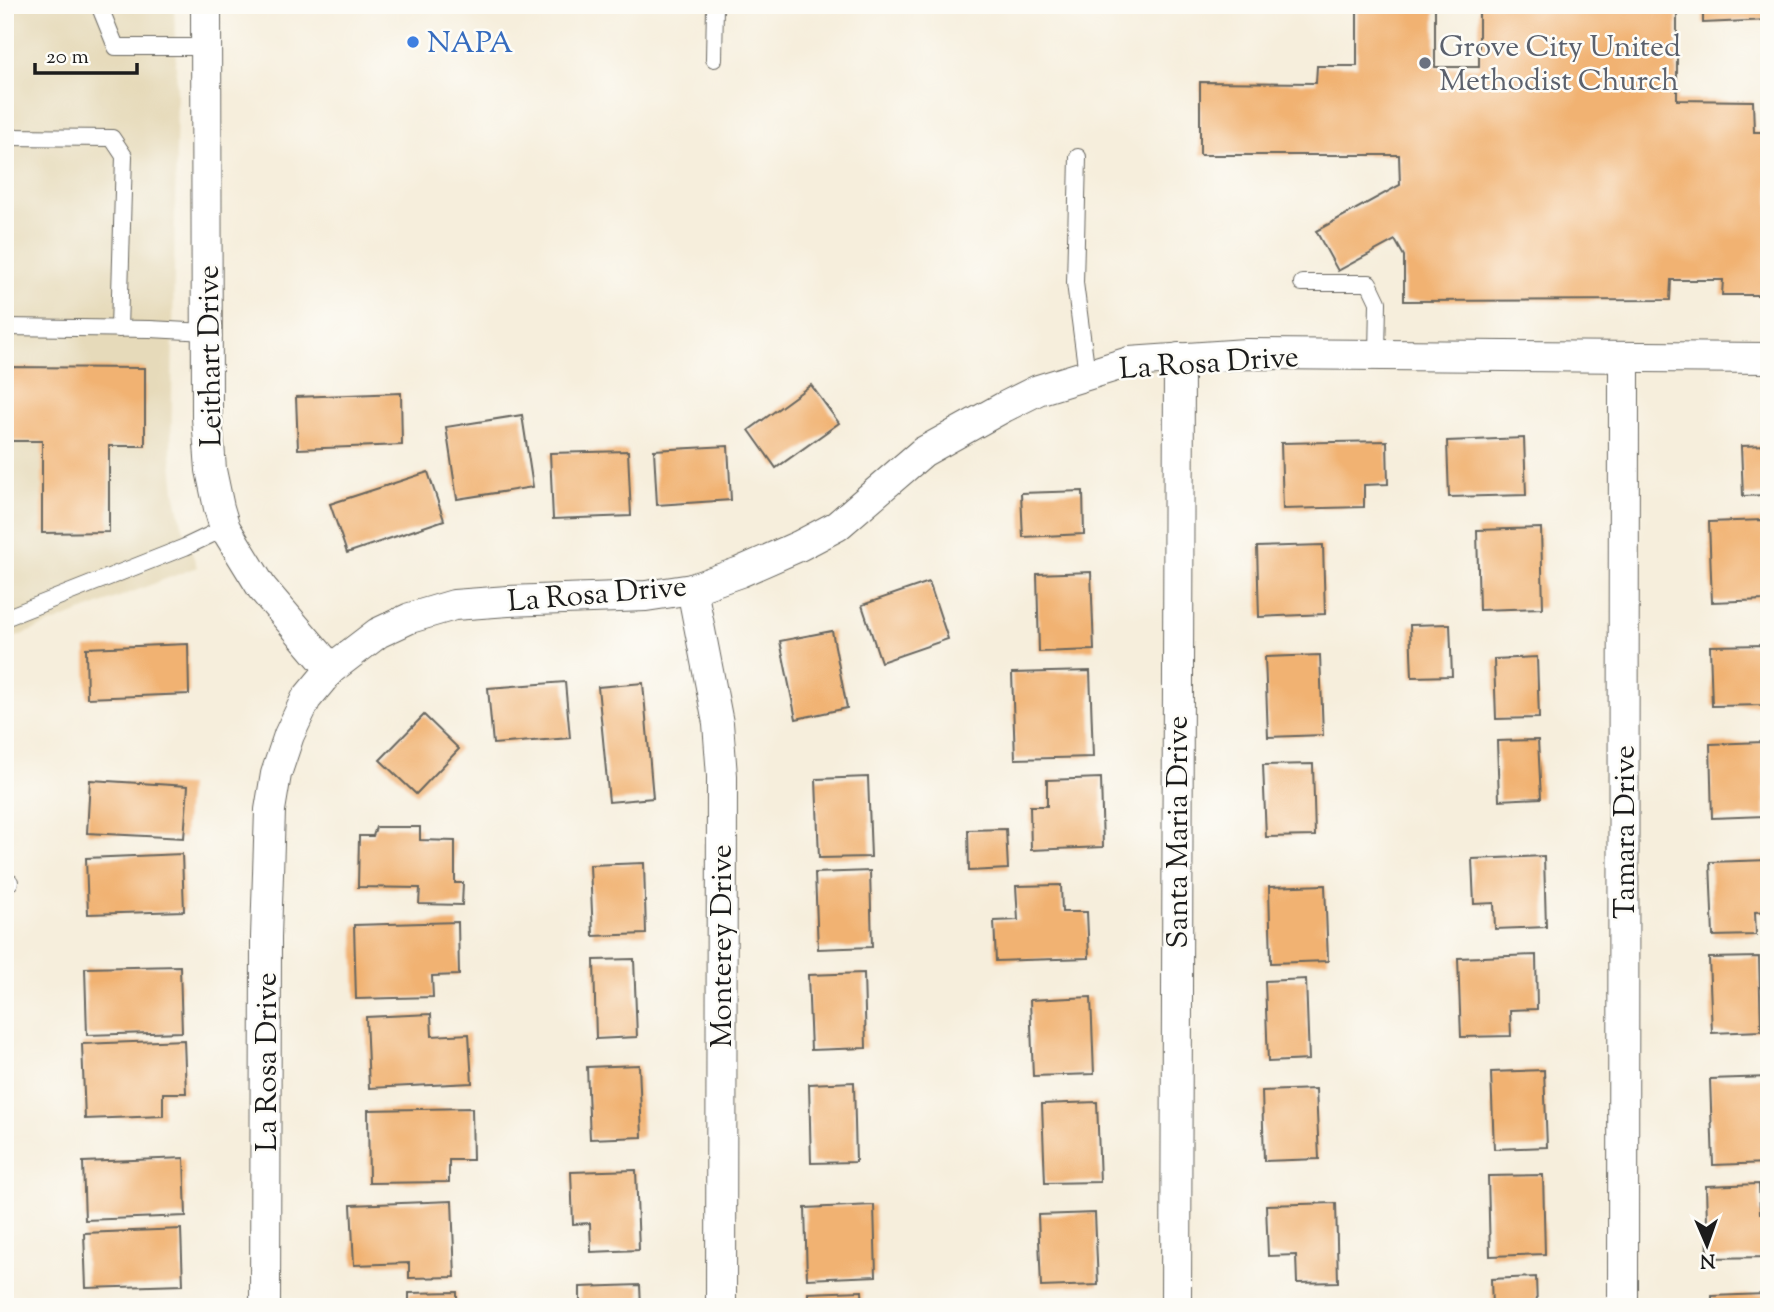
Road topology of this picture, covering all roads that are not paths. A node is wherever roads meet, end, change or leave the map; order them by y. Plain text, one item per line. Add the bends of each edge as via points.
1 (99, 5) edge
2 (206, 5) edge
3 (715, 5) edge
4 (206, 47) junction
5 (714, 59) dead end
6 (5, 137) edge
7 (1078, 157) dead end
8 (1303, 283) dead end
9 (5, 327) edge
10 (120, 328) junction
11 (207, 332) junction
12 (1377, 355) junction
13 (1624, 357) junction
14 (1179, 358) junction
15 (1769, 358) edge
16 (1087, 374) junction
17 (225, 528) junction
18 (692, 589) junction
19 (5, 618) edge
20 (331, 669) junction
21 (265, 1307) edge
22 (721, 1307) edge
23 (1176, 1307) edge
24 (1623, 1307) edge

1 - 4 lane via 116,47
2 - 4 street, Leithart Drive
3 - 5 lane
4 - 11 street, Leithart Drive
6 - 10 lane via 112,138 124,156
7 - 16 lane via 1075,283
8 - 12 lane via 1369,283 1378,302
9 - 10 lane
10 - 11 lane
11 - 17 street, Leithart Drive via 211,470
12 - 13 street, La Rosa Drive
12 - 14 street, La Rosa Drive
13 - 15 street, La Rosa Drive
13 - 24 street, Tamara Drive
14 - 16 street, La Rosa Drive via 1129,362
14 - 23 street, Santa Maria Drive
16 - 18 street, La Rosa Drive via 1038,390 923,452 837,526 766,561
17 - 19 lane
17 - 20 street, Leithart Drive via 262,588
18 - 20 street, La Rosa Drive via 646,596 454,605 378,633
18 - 22 street, Monterey Drive via 718,723 722,776
20 - 21 street, La Rosa Drive via 306,699 289,735 270,810

